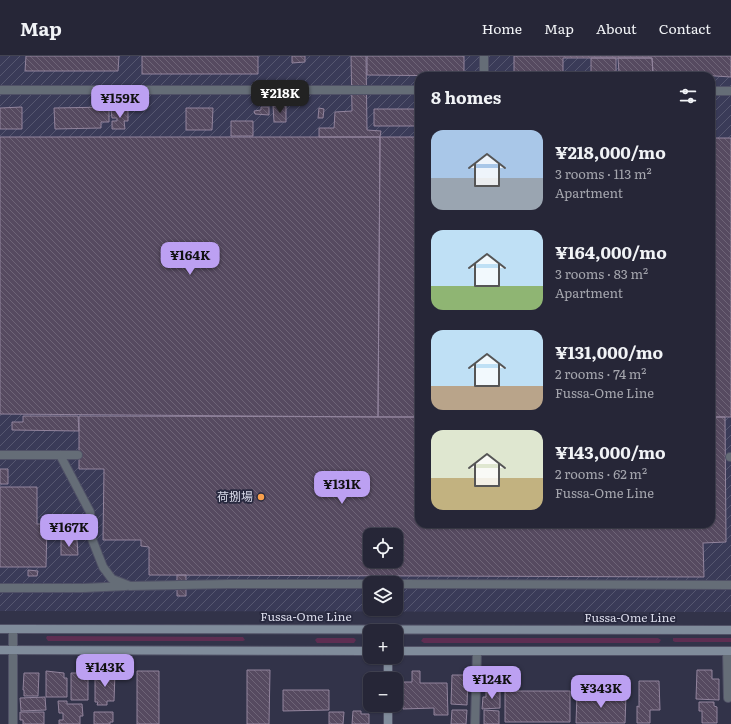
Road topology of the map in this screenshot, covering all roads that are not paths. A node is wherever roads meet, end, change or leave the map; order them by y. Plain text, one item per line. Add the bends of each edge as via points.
1 (484, 56) edge
2 (484, 72) edge
3 (0, 90) edge
4 (415, 90) edge
5 (715, 91) edge
6 (731, 91) edge
7 (0, 455) edge
8 (60, 455) junction
9 (78, 455) dead end
10 (363, 584) edge
11 (403, 584) edge
12 (731, 585) edge
13 (130, 586) junction
14 (0, 588) edge
15 (0, 628) edge
16 (13, 628) junction
17 (363, 630) edge
18 (403, 630) edge
19 (731, 630) edge
20 (0, 650) edge
21 (13, 650) junction
22 (363, 651) edge
23 (403, 651) edge
24 (729, 651) edge
25 (477, 652) junction
26 (728, 698) dead end
27 (388, 712) edge
28 (13, 724) edge
29 (388, 724) edge
30 (475, 724) edge

1 - 2 street
3 - 4 street
5 - 6 street
7 - 8 street
8 - 9 street
8 - 13 street via 90,512 92,539 103,567 112,579
10 - 13 street
11 - 12 street
13 - 14 street
15 - 16 main road, Fussa-Ome Line
16 - 17 main road, Fussa-Ome Line
16 - 21 street
18 - 19 main road, Fussa-Ome Line
20 - 21 main road
21 - 22 main road
21 - 28 street
23 - 25 main road
24 - 25 main road
24 - 26 street
25 - 30 street
27 - 29 main road

